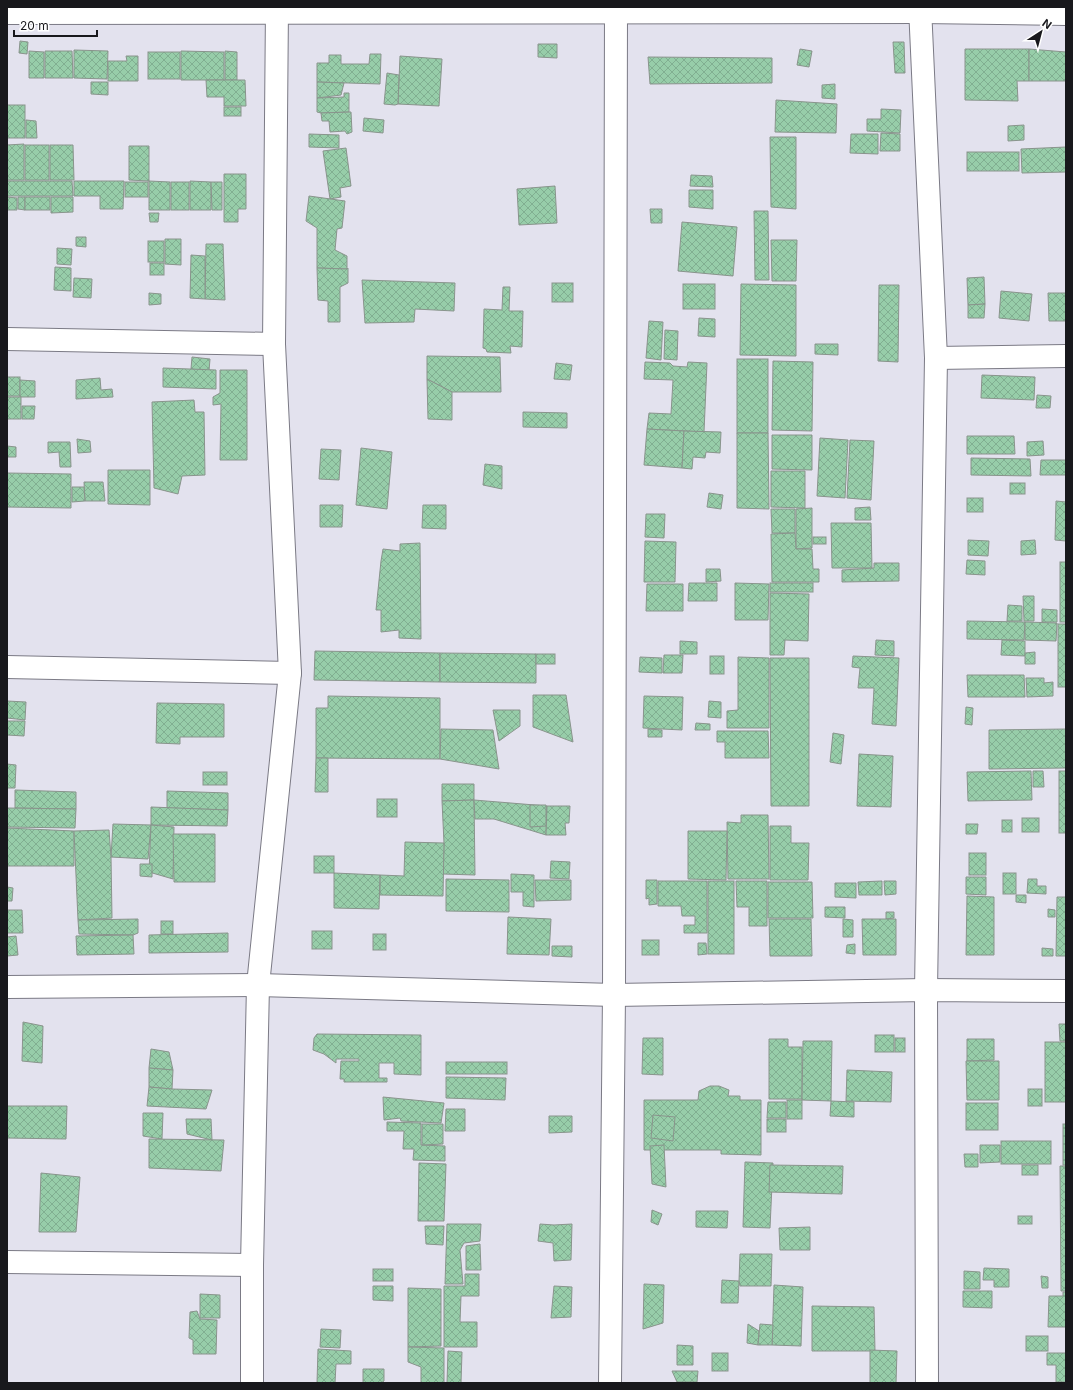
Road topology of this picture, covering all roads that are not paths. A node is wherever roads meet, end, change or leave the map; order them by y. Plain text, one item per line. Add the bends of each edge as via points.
1 (920, 9) edge
2 (277, 10) edge
3 (616, 10) edge
4 (7, 13) edge
5 (1066, 14) edge
6 (7, 339) edge
7 (274, 344) junction
8 (1066, 356) edge
9 (936, 358) junction
10 (7, 667) edge
11 (290, 673) junction
12 (258, 985) junction
13 (7, 987) edge
14 (926, 990) junction
15 (1066, 991) edge
16 (614, 995) junction
17 (7, 1262) edge
18 (252, 1265) junction
19 (252, 1383) edge
20 (610, 1383) edge
21 (927, 1383) edge

1 - 3 street
1 - 5 street
1 - 9 street
2 - 3 street
2 - 4 street
2 - 7 street
3 - 16 street
6 - 7 street
7 - 11 street
8 - 9 street
9 - 14 street
10 - 11 street
11 - 12 street
12 - 13 street
12 - 16 street
12 - 18 street
14 - 15 street
14 - 16 street
14 - 21 street
16 - 20 street
17 - 18 street
18 - 19 street

